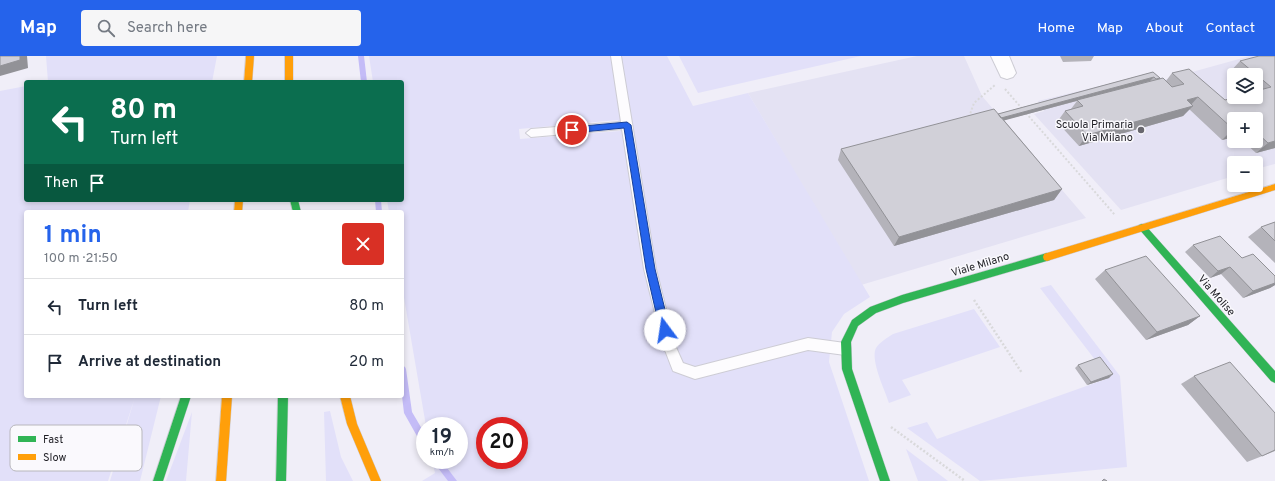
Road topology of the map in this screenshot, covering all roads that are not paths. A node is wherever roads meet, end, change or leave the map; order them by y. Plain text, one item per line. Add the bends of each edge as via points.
1 (250, 56) edge
2 (289, 56) edge
3 (616, 56) edge
4 (1000, 56) edge
5 (1002, 77) road end
6 (248, 80) edge
7 (288, 80) edge
8 (627, 125) junction
9 (531, 133) dead end
10 (1274, 189) edge
11 (1142, 227) junction
12 (845, 349) junction
13 (1275, 378) edge
14 (185, 398) edge
15 (226, 398) edge
16 (283, 398) edge
17 (346, 398) edge
18 (158, 481) edge
19 (221, 481) edge
20 (281, 481) edge
21 (376, 481) edge
22 (885, 481) edge

1 - 6 main road
2 - 7 main road
3 - 8 lane
4 - 5 street
8 - 9 lane
8 - 12 lane via 650,269 669,345 678,367 695,373 808,344
10 - 11 main road, Viale Milano
11 - 12 main road, Viale Milano via 879,308 855,323 848,335
11 - 13 main road, Via Molise
12 - 22 main road, Viale Milano via 848,376
14 - 18 main road
15 - 19 main road
16 - 20 main road
17 - 21 main road via 352,424

